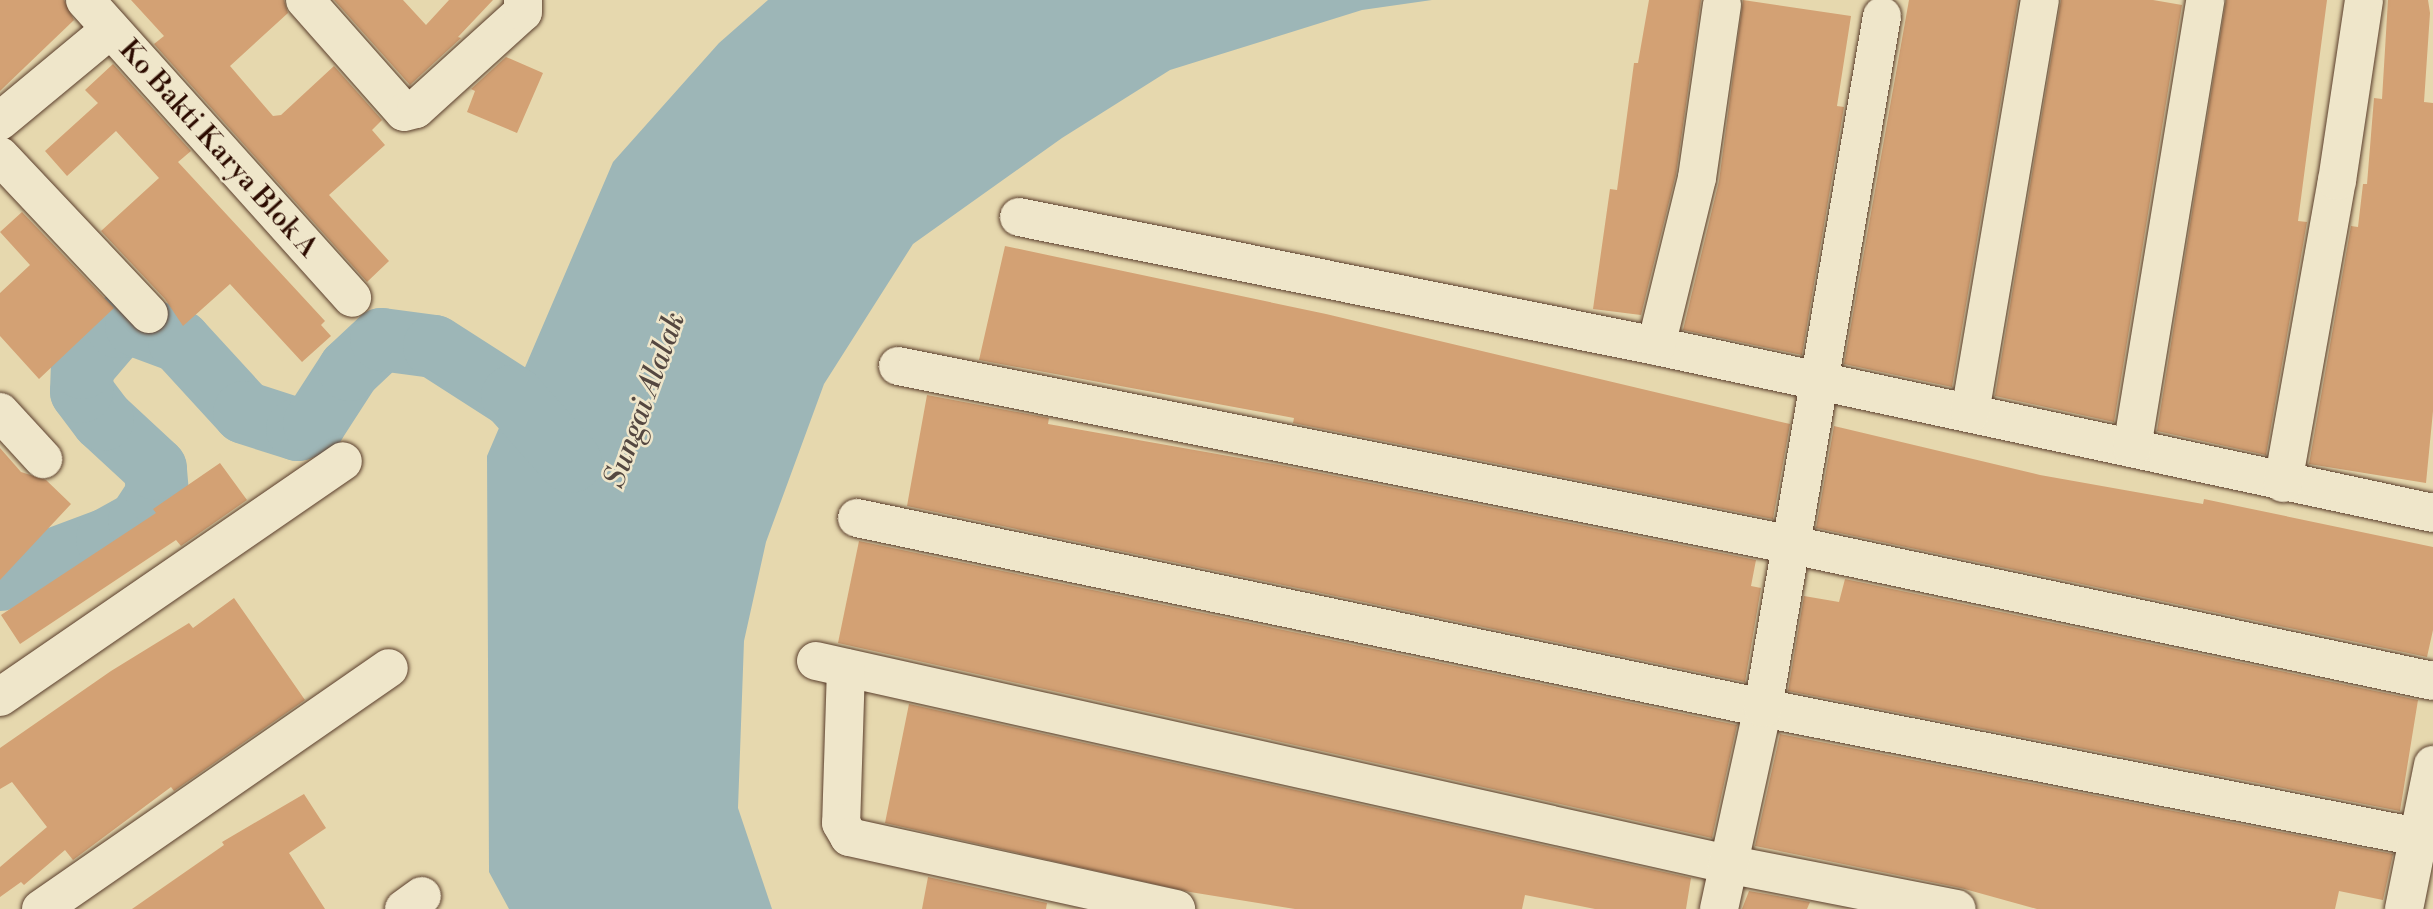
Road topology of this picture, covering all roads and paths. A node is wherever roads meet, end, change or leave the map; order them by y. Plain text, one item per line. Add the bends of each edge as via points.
1 (85, 0) edge
2 (304, 0) edge
3 (523, 0) edge
4 (2040, 0) edge
5 (2205, 0) edge
6 (2364, 0) edge
7 (1722, 5) dead end
8 (1882, 16) dead end
9 (111, 29) junction
10 (0, 121) edge
11 (0, 156) edge
12 (1019, 217) dead end
13 (352, 298) dead end
14 (149, 314) dead end
15 (1656, 346) junction
16 (898, 366) dead end
17 (1818, 380) junction
18 (0, 412) edge
19 (1970, 413) junction
20 (2132, 448) junction
21 (43, 459) dead end
22 (343, 461) dead end
23 (2283, 483) junction
24 (2433, 513) edge
25 (857, 518) dead end
26 (1792, 545) junction
27 (389, 668) dead end
28 (2433, 681) edge
29 (0, 696) edge
30 (1763, 708) junction
31 (2433, 765) edge
32 (2425, 838) edge
33 (1727, 864) junction
34 (1863, 900) edge
35 (41, 909) edge
36 (1176, 909) edge
37 (1719, 909) edge
38 (1957, 909) edge
39 (2404, 909) edge

1 - 9 street, Ko Bakti Karya Blok A
2 - 3 street via 404,112 416,109 523,12
4 - 19 street
5 - 20 street
6 - 23 street
7 - 15 street via 1697,178
8 - 17 street
9 - 10 street
9 - 13 street, Ko Bakti Karya Blok A
11 - 14 street
12 - 15 street
15 - 17 street
16 - 26 street
17 - 19 street
17 - 26 street
18 - 21 street
19 - 20 street
20 - 23 street
22 - 29 street
23 - 24 street
25 - 30 street
26 - 28 street
26 - 30 street
27 - 35 street
30 - 32 street
30 - 33 street
31 - 32 street
32 - 39 street
33 - 34 street
33 - 36 street via 831,665 841,823 849,837
33 - 37 street
34 - 38 street

